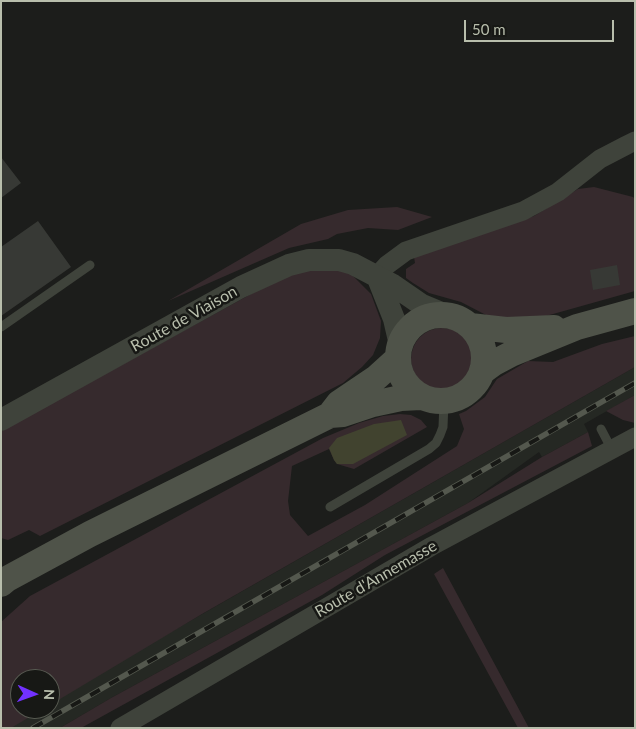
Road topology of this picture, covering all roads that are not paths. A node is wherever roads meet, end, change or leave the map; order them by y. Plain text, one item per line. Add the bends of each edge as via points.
1 (635, 141) edge
2 (90, 265) dead end
3 (377, 276) junction
4 (635, 311) edge
5 (446, 315) junction
6 (470, 326) junction
7 (577, 327) junction
8 (1, 328) edge
9 (399, 351) junction
10 (483, 371) junction
11 (432, 399) junction
12 (330, 415) junction
13 (1, 420) edge
14 (601, 429) dead end
15 (635, 437) edge
16 (611, 448) junction
17 (330, 507) dead end
18 (1, 584) edge
19 (120, 728) edge

1 - 3 street via 600,159 558,192 529,208 406,250
2 - 8 lane
3 - 5 street, Route de Viaison via 422,305
3 - 9 street via 394,319
3 - 13 street, Route de Viaison via 339,260 309,260 289,265 241,287
4 - 7 main road
5 - 6 main road via 459,318
5 - 9 main road via 431,316 412,326
6 - 7 main road via 506,330
6 - 10 main road via 483,347
7 - 10 main road via 511,354
9 - 11 main road via 398,366 408,387
9 - 12 main road via 376,378 339,403
10 - 11 main road via 478,382 464,395 454,400
11 - 12 main road via 401,398
11 - 17 lane via 443,427 436,443
12 - 18 main road via 90,534
14 - 16 lane
15 - 16 street, Route d'Annemasse
16 - 19 street, Route d'Annemasse via 432,546

